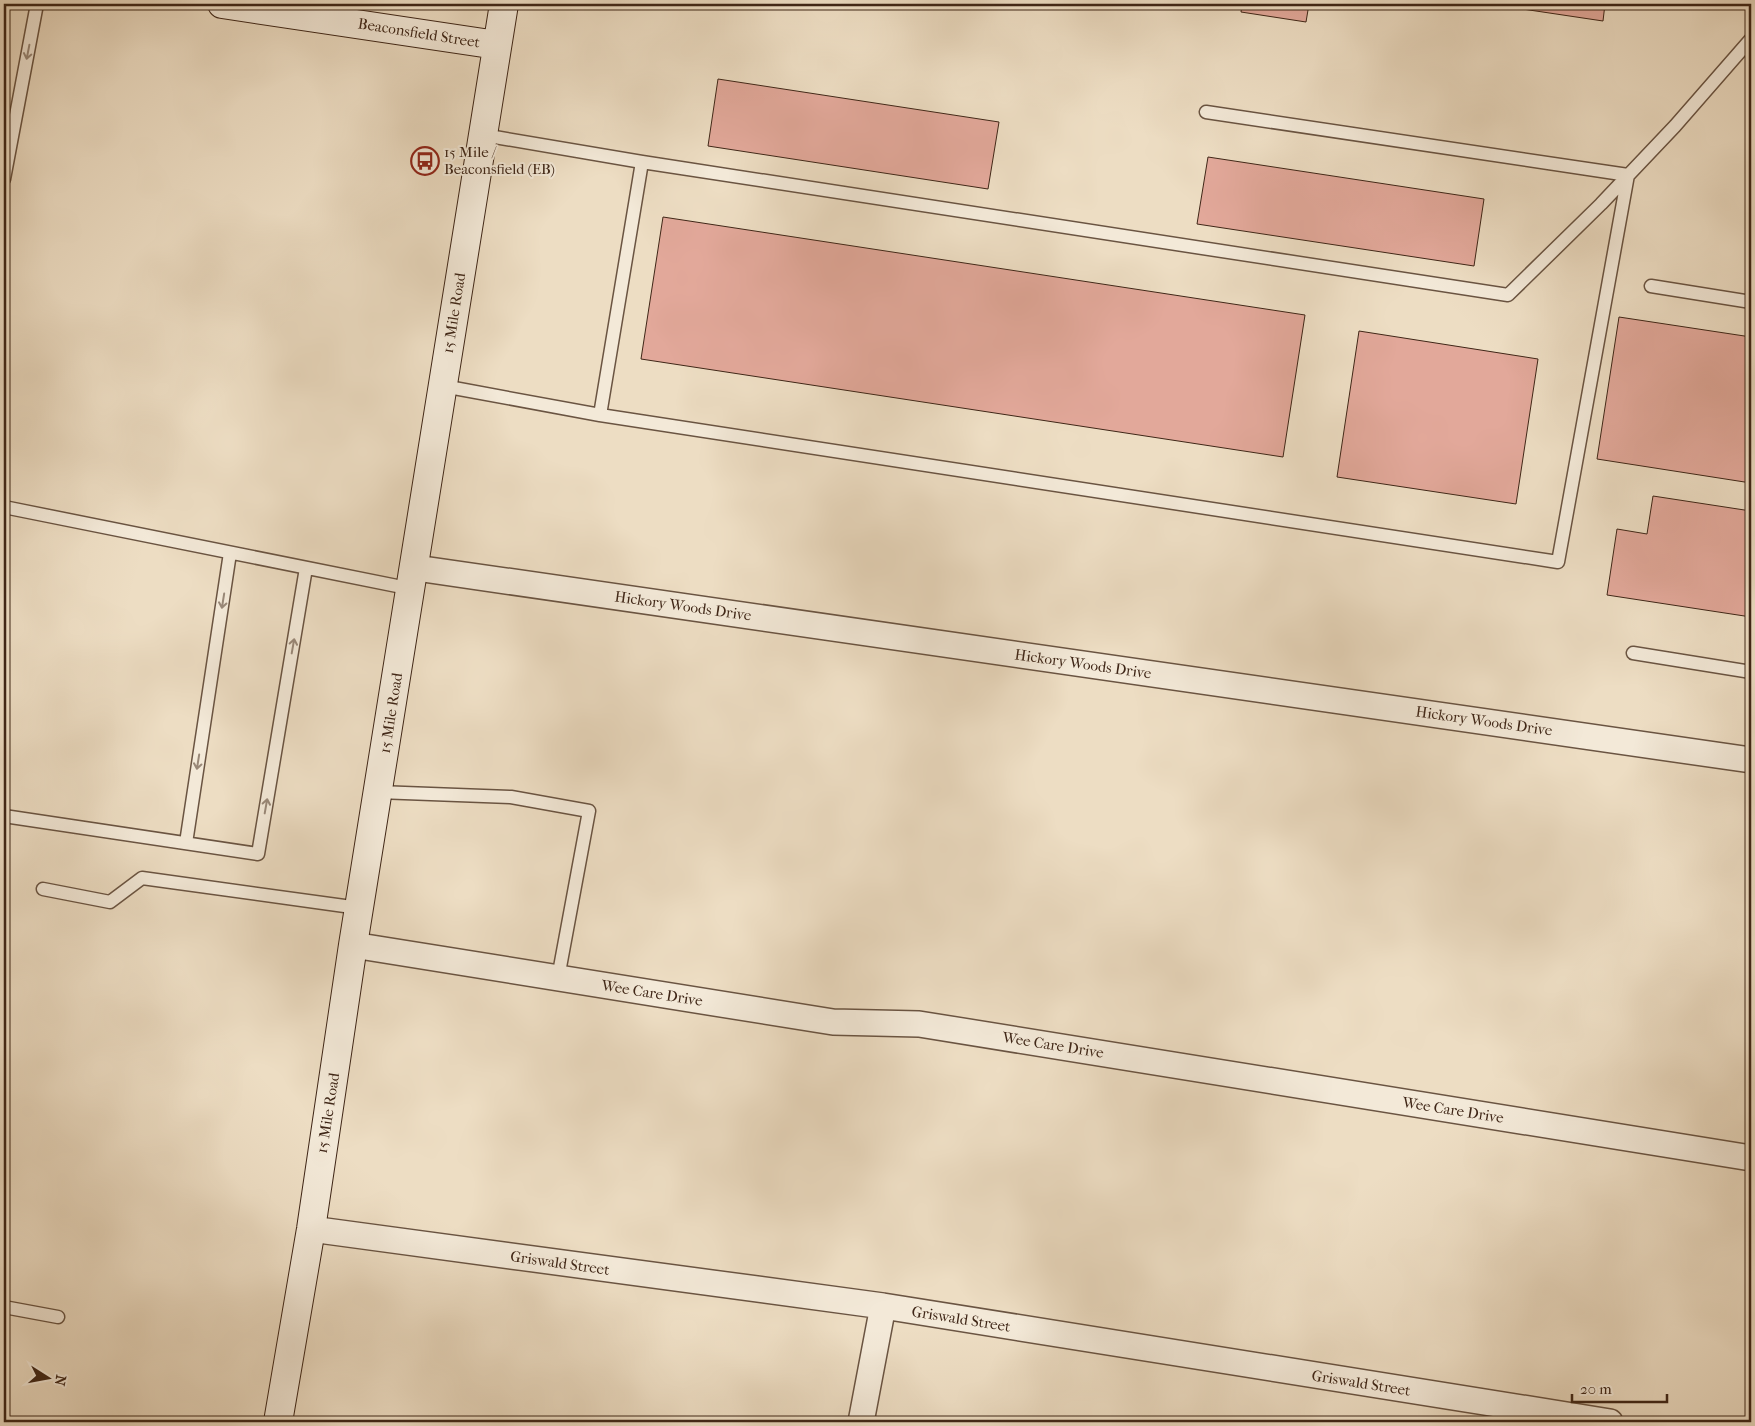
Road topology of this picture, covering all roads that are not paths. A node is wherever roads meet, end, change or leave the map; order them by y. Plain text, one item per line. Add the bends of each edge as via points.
1 (37, 4) edge
2 (222, 4) edge
3 (504, 4) edge
4 (1751, 39) edge
5 (497, 45) junction
6 (1206, 112) dead end
7 (483, 135) junction
8 (642, 162) junction
9 (1628, 175) junction
10 (4, 179) edge
11 (1652, 286) dead end
12 (1751, 302) edge
13 (443, 386) junction
14 (600, 415) junction
15 (4, 507) edge
16 (230, 553) junction
17 (306, 568) junction
18 (414, 578) junction
19 (1633, 653) dead end
20 (1751, 672) edge
21 (1751, 760) edge
22 (378, 792) junction
23 (4, 816) edge
24 (186, 843) junction
25 (43, 889) dead end
26 (360, 908) junction
27 (353, 945) junction
28 (558, 978) junction
29 (1751, 1158) edge
30 (310, 1229) junction
31 (883, 1306) junction
32 (4, 1307) edge
33 (58, 1317) dead end
34 (278, 1422) edge
35 (861, 1422) edge
36 (1610, 1422) edge

1 -> 10 lane
2 - 5 main road, Beaconsfield Street
3 - 5 main road, 15 Mile Road
4 - 9 lane
5 - 7 main road, 15 Mile Road
6 - 9 lane
7 - 8 lane
7 - 13 main road, 15 Mile Road
8 - 9 lane via 1508,295
8 - 14 lane
9 - 14 lane via 1558,562
11 - 12 lane
13 - 14 lane
13 - 18 main road, 15 Mile Road
15 - 16 lane
16 - 17 lane
16 -> 24 lane
17 - 18 lane
24 -> 17 lane via 258,854
18 - 21 street, Hickory Woods Drive
18 - 22 main road, 15 Mile Road
19 - 20 lane
22 - 26 main road, 15 Mile Road
22 - 28 lane via 511,797 589,811
23 - 24 lane
25 - 26 lane via 110,902 142,878
26 - 27 main road, 15 Mile Road
27 - 28 street, Wee Care Drive
27 - 30 main road, 15 Mile Road
28 - 29 street, Wee Care Drive via 834,1022 919,1024
30 - 31 street, Griswald Street
30 - 34 main road, 15 Mile Road
31 - 35 street
31 - 36 street, Griswald Street
32 - 33 lane

